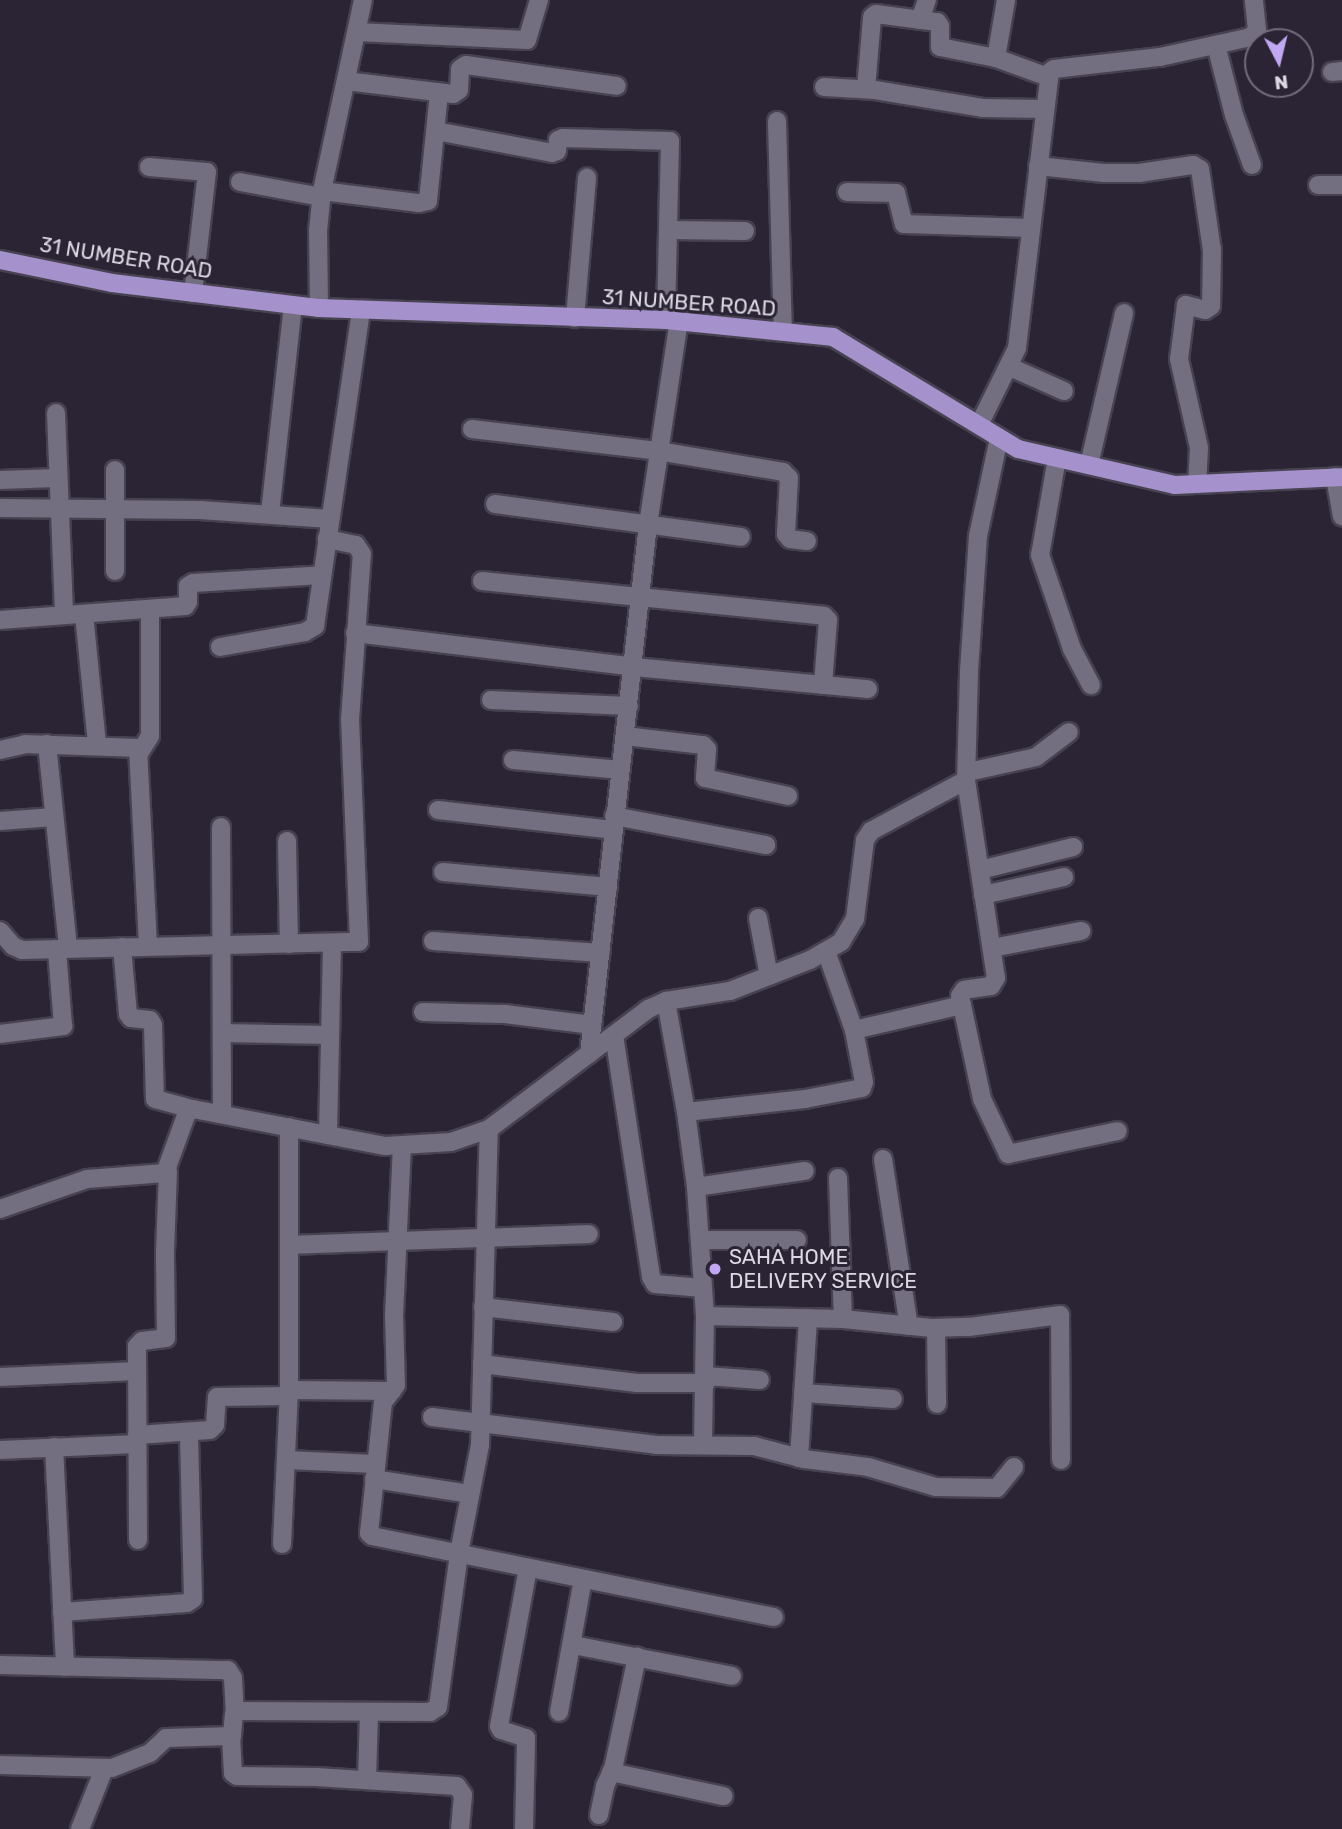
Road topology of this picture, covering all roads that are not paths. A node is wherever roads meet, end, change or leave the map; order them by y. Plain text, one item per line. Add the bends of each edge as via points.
1 (363, 0) edge
2 (539, 0) edge
3 (927, 0) edge
4 (1006, 0) edge
5 (1254, 0) edge
6 (920, 20) junction
7 (356, 32) junction
8 (1216, 45) junction
9 (996, 58) junction
10 (1048, 78) junction
11 (346, 81) junction
12 (617, 86) dead end
13 (824, 88) dead end
14 (866, 89) junction
15 (439, 93) junction
16 (1045, 109) junction
17 (777, 121) dead end
18 (436, 131) junction
19 (1252, 165) dead end
20 (1038, 166) junction
21 (149, 167) dead end
22 (587, 178) dead end
23 (240, 181) dead end
24 (1318, 184) dead end
25 (1342, 185) edge
26 (847, 192) dead end
27 (322, 194) junction
28 (1031, 228) junction
29 (668, 230) junction
30 (745, 231) dead end
31 (0, 260) edge
32 (193, 293) junction
33 (293, 305) junction
34 (319, 308) junction
35 (361, 310) junction
36 (1124, 313) dead end
37 (575, 318) junction
38 (672, 320) junction
39 (783, 332) junction
40 (1010, 367) junction
41 (1064, 391) dead end
42 (56, 413) dead end
43 (979, 425) junction
44 (472, 429) dead end
45 (999, 438) junction
46 (659, 451) junction
47 (1058, 458) junction
48 (1089, 466) junction
49 (116, 470) dead end
50 (1339, 477) edge
51 (57, 478) junction
52 (0, 480) edge
53 (1197, 484) junction
54 (495, 504) dead end
55 (0, 509) edge
56 (57, 509) junction
57 (115, 509) junction
58 (270, 513) junction
59 (1342, 516) edge
60 (330, 519) junction
61 (648, 525) junction
62 (741, 537) dead end
63 (327, 539) junction
64 (807, 541) dead end
65 (115, 571) dead end
66 (322, 575) junction
67 (482, 581) dead end
68 (641, 598) junction
69 (150, 609) junction
70 (84, 614) junction
71 (64, 615) junction
72 (0, 620) edge
73 (355, 633) junction
74 (219, 647) dead end
75 (634, 667) junction
76 (823, 685) junction
77 (1091, 685) dead end
78 (868, 689) dead end
79 (491, 700) dead end
80 (629, 706) junction
81 (1069, 732) dead end
82 (625, 736) junction
83 (47, 744) junction
84 (97, 745) junction
85 (0, 751) edge
86 (140, 752) junction
87 (513, 760) dead end
88 (621, 770) junction
89 (967, 776) junction
90 (788, 796) dead end
91 (438, 810) dead end
92 (54, 817) junction
93 (0, 821) edge
94 (614, 823) junction
95 (221, 827) dead end
96 (286, 841) dead end
97 (766, 845) dead end
98 (1073, 847) dead end
99 (980, 870) junction
100 (443, 872) dead end
101 (1064, 877) dead end
102 (608, 887) junction
103 (983, 895) junction
104 (758, 918) dead end
105 (0, 931) edge
106 (1081, 931) dead end
107 (433, 941) dead end
108 (223, 944) junction
109 (289, 944) junction
110 (332, 944) junction
111 (148, 945) junction
112 (122, 947) junction
113 (992, 948) junction
114 (62, 949) junction
115 (826, 951) junction
116 (601, 953) junction
117 (769, 976) junction
118 (666, 1001) junction
119 (962, 1005) junction
120 (423, 1012) dead end
121 (593, 1025) junction
122 (854, 1030) junction
123 (222, 1033) junction
124 (0, 1034) edge
125 (330, 1035) junction
126 (614, 1035) junction
127 (589, 1054) junction
128 (193, 1109) junction
129 (687, 1112) junction
130 (222, 1114) junction
131 (289, 1127) junction
132 (489, 1129) junction
133 (1118, 1131) dead end
134 (328, 1135) junction
135 (402, 1146) junction
136 (883, 1160) dead end
137 (168, 1171) junction
138 (805, 1171) dead end
139 (838, 1178) dead end
140 (696, 1187) junction
141 (0, 1209) edge
142 (589, 1234) dead end
143 (483, 1240) junction
144 (700, 1240) junction
145 (797, 1240) dead end
146 (396, 1243) junction
147 (291, 1245) junction
148 (704, 1288) junction
149 (483, 1307) junction
150 (705, 1316) junction
151 (808, 1318) junction
152 (843, 1318) junction
153 (613, 1322) dead end
154 (909, 1326) junction
155 (936, 1328) junction
156 (482, 1364) junction
157 (137, 1371) junction
158 (0, 1377) edge
159 (706, 1380) junction
160 (760, 1380) dead end
161 (392, 1391) junction
162 (288, 1393) junction
163 (803, 1393) junction
164 (893, 1399) dead end
165 (937, 1404) dead end
166 (432, 1417) dead end
167 (481, 1423) junction
168 (189, 1432) junction
169 (137, 1440) junction
170 (703, 1445) junction
171 (54, 1447) junction
172 (0, 1450) edge
173 (799, 1458) junction
174 (287, 1460) junction
175 (1061, 1460) dead end
176 (1014, 1467) dead end
177 (374, 1472) junction
178 (470, 1494) junction
179 (138, 1540) dead end
180 (282, 1544) dead end
181 (458, 1553) junction
182 (528, 1568) junction
183 (583, 1579) junction
184 (62, 1612) junction
185 (774, 1617) dead end
186 (573, 1645) junction
187 (637, 1657) junction
188 (0, 1665) edge
189 (65, 1667) junction
190 (732, 1675) dead end
191 (235, 1712) junction
192 (559, 1712) dead end
193 (369, 1713) junction
194 (230, 1736) junction
195 (0, 1765) edge
196 (104, 1769) junction
197 (611, 1772) junction
198 (366, 1780) junction
199 (723, 1796) dead end
200 (599, 1815) dead end
201 (80, 1829) edge
202 (460, 1829) edge
203 (524, 1829) edge

1 - 7 street
2 - 7 street via 527,40
3 - 6 street
4 - 9 street
5 - 8 street via 1255,35
6 - 9 street via 940,24 940,47
6 - 14 street via 873,15
7 - 11 street
8 - 10 street via 1160,57 1054,69
8 - 19 street
9 - 10 street
10 - 16 street
11 - 15 street
11 - 27 street
12 - 15 street via 466,65 460,69 457,93
13 - 14 street
14 - 16 street via 982,108
15 - 18 street
16 - 20 street
17 - 39 street
18 - 27 street via 428,201
18 - 29 street via 552,153 563,138 670,141
20 - 28 street
20 - 53 street via 1104,173 1193,165 1200,169 1212,250 1211,306 1205,310 1186,305 1179,359 1199,448
21 - 32 street via 207,172
22 - 37 street
23 - 27 street
24 - 25 street
26 - 28 street via 896,193 904,224
27 - 34 street
28 - 40 street via 1017,348
29 - 30 street
29 - 38 street
31 - 32 main road, 31 NUMBER ROAD via 91,280
32 - 33 main road, 31 NUMBER ROAD
33 - 34 main road, 31 NUMBER ROAD
33 - 58 street
34 - 35 main road, 31 NUMBER ROAD
35 - 37 main road, 31 NUMBER ROAD
35 - 60 street
36 - 48 street
37 - 38 main road, 31 NUMBER ROAD
38 - 39 main road, 31 NUMBER ROAD
38 - 46 street
39 - 43 main road, 31 NUMBER ROAD via 833,337
40 - 41 street
40 - 43 street
42 - 51 street
43 - 45 main road, 31 NUMBER ROAD
44 - 46 street
45 - 47 main road, 31 NUMBER ROAD via 1018,449
45 - 89 street via 978,536
46 - 61 street
46 - 64 street via 788,474 786,534
47 - 48 main road, 31 NUMBER ROAD
47 - 77 street via 1040,555 1072,649
48 - 53 main road, 31 NUMBER ROAD via 1175,485
49 - 57 street
50 - 53 main road, 31 NUMBER ROAD
50 - 59 street
51 - 52 street
51 - 56 street
54 - 61 street
55 - 56 street
56 - 57 street
56 - 71 street
57 - 58 street
57 - 65 street
58 - 60 street
60 - 63 street
61 - 62 street
61 - 68 street
63 - 66 street
63 - 73 street via 355,545 362,554
66 - 69 street via 192,583 187,605
66 - 74 street via 311,631
67 - 68 street
68 - 75 street
68 - 76 street via 827,617
69 - 70 street
69 - 86 street via 150,736
70 - 71 street
70 - 84 street
71 - 72 street
73 - 75 street
73 - 110 street via 350,720 360,940
75 - 76 street
75 - 80 street
76 - 78 street
79 - 80 street
80 - 82 street
81 - 89 street via 1035,757
82 - 88 street
82 - 90 street via 704,745 705,778
83 - 84 street
83 - 85 street via 16,745
83 - 92 street
84 - 86 street via 134,746
86 - 111 street
87 - 88 street
88 - 94 street
89 - 99 street
89 - 115 street via 871,831 865,839 855,919 841,942
91 - 94 street
92 - 93 street
92 - 114 street
94 - 97 street
94 - 102 street
95 - 108 street
96 - 109 street
98 - 99 street
99 - 103 street
100 - 102 street
101 - 103 street
102 - 116 street
103 - 113 street
104 - 117 street
105 - 114 street via 17,948
106 - 113 street
107 - 116 street
108 - 109 street
108 - 111 street
108 - 123 street
109 - 110 street
110 - 125 street
111 - 112 street
112 - 114 street
112 - 128 street via 129,1017 152,1022 155,1099
113 - 119 street via 995,983 964,990
114 - 124 street via 63,1026
115 - 117 street
115 - 122 street
116 - 121 street
117 - 118 street via 730,991
118 - 126 street
118 - 129 street
119 - 122 street
119 - 133 street via 978,1087 1006,1153
120 - 121 street via 505,1014
121 - 127 street
122 - 129 street via 862,1088
123 - 125 street
123 - 130 street
125 - 134 street
126 - 127 street
126 - 148 street via 651,1277 655,1284
127 - 132 street
128 - 130 street
128 - 137 street via 187,1113
129 - 140 street
130 - 131 street
131 - 134 street
131 - 147 street
132 - 135 street via 451,1142
132 - 143 street
134 - 135 street
135 - 146 street
136 - 154 street
137 - 141 street via 87,1179
137 - 157 street via 166,1338 138,1342
138 - 140 street
139 - 152 street
140 - 144 street
142 - 143 street
143 - 146 street
143 - 149 street
144 - 145 street
144 - 148 street
146 - 147 street
146 - 161 street via 396,1385
147 - 162 street
148 - 150 street
149 - 153 street
149 - 156 street
150 - 151 street
150 - 159 street
151 - 152 street
151 - 163 street
152 - 154 street
154 - 155 street
155 - 165 street
155 - 175 street via 1060,1315
156 - 159 street via 637,1383
156 - 167 street
157 - 158 street
157 - 169 street
159 - 160 street
159 - 170 street
161 - 162 street
161 - 177 street via 383,1402
162 - 168 street via 217,1397 214,1428
162 - 174 street
163 - 164 street
163 - 173 street
166 - 167 street
167 - 170 street via 656,1445
167 - 178 street
168 - 169 street
168 - 184 street via 193,1599
169 - 171 street
169 - 179 street
170 - 173 street via 754,1446
171 - 172 street
171 - 184 street
173 - 176 street via 868,1466 929,1486 991,1490 1003,1484
174 - 177 street
174 - 180 street
177 - 178 street
177 - 181 street via 367,1529 372,1536
178 - 181 street
181 - 182 street
181 - 193 street via 438,1707 430,1712
182 - 183 street
182 - 203 street via 499,1726 526,1738
183 - 185 street
183 - 186 street
184 - 189 street
186 - 187 street
186 - 192 street
187 - 190 street
187 - 197 street
188 - 189 street
189 - 191 street via 228,1670 233,1678
191 - 193 street
191 - 194 street
193 - 198 street
194 - 196 street via 166,1738 150,1753
194 - 198 street via 237,1776
195 - 196 street
196 - 201 street
197 - 199 street
197 - 200 street
198 - 202 street via 457,1786 463,1794

